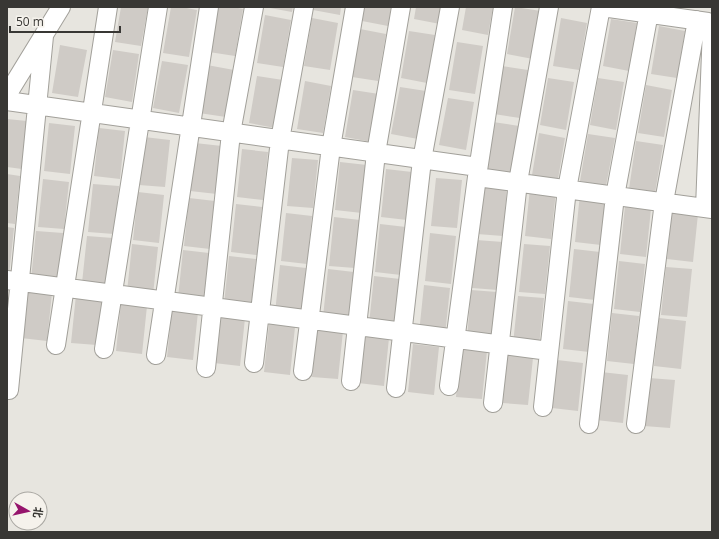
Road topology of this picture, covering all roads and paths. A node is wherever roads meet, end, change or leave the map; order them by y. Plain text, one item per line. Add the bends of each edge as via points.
1 (61, 7) edge
2 (108, 7) edge
3 (158, 7) edge
4 (209, 7) edge
5 (254, 7) edge
6 (304, 7) edge
7 (355, 7) edge
8 (401, 7) edge
9 (450, 7) edge
10 (503, 7) edge
11 (549, 7) edge
12 (601, 7) edge
13 (650, 10) edge
14 (707, 23) edge
15 (44, 36) junction
16 (7, 95) edge
17 (7, 101) edge
18 (37, 106) junction
19 (91, 113) junction
20 (140, 120) junction
21 (190, 127) junction
22 (231, 133) junction
23 (280, 140) junction
24 (330, 147) junction
25 (376, 153) junction
26 (422, 160) junction
27 (477, 172) junction
28 (518, 182) junction
29 (567, 189) junction
30 (615, 196) junction
31 (664, 202) junction
32 (708, 208) edge
33 (13, 280) edge
34 (65, 287) junction
35 (112, 293) junction
36 (164, 300) junction
37 (212, 307) junction
38 (260, 313) junction
39 (310, 319) junction
40 (357, 326) junction
41 (402, 332) junction
42 (455, 338) junction
43 (56, 345) dead end
44 (500, 345) junction
45 (104, 349) dead end
46 (549, 351) junction
47 (156, 356) dead end
48 (254, 363) dead end
49 (206, 368) dead end
50 (303, 371) dead end
51 (351, 381) dead end
52 (449, 386) dead end
53 (396, 388) dead end
54 (9, 390) dead end
55 (493, 403) dead end
56 (542, 407) dead end
57 (588, 424) dead end
58 (636, 424) dead end

1 - 15 street
2 - 19 street
3 - 20 street
4 - 21 street
5 - 22 street
6 - 23 street
7 - 24 street
8 - 25 street
9 - 26 street
10 - 27 street
11 - 28 street
12 - 13 street
12 - 29 street
13 - 14 street
13 - 30 street
14 - 31 street
14 - 32 street
15 - 16 street
15 - 18 street
17 - 18 street
18 - 19 street
18 - 33 street
19 - 20 street
19 - 34 street
20 - 21 street
20 - 35 street
21 - 22 street
21 - 36 street
22 - 23 street
22 - 37 street
23 - 24 street
23 - 38 street
24 - 25 street
24 - 39 street
25 - 26 street
25 - 40 street
26 - 27 street
26 - 41 street
27 - 28 street
27 - 42 street
28 - 29 street
28 - 44 street
29 - 30 street
29 - 46 street
30 - 31 street
30 - 57 street
31 - 32 street
31 - 58 street
33 - 34 street
33 - 54 street
34 - 35 street
34 - 43 street
35 - 36 street
35 - 45 street
36 - 37 street
36 - 47 street
37 - 38 street
37 - 49 street
38 - 39 street
38 - 48 street
39 - 40 street
39 - 50 street
40 - 41 street
40 - 51 street
41 - 42 street
41 - 53 street
42 - 44 street
42 - 52 street
44 - 46 street
44 - 55 street
46 - 56 street

